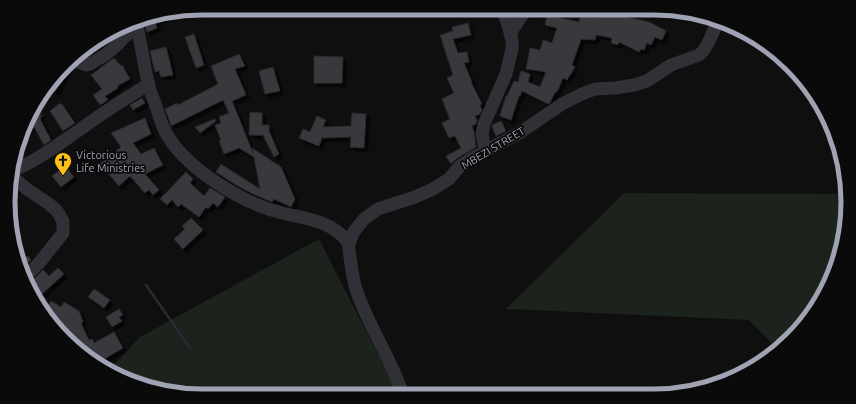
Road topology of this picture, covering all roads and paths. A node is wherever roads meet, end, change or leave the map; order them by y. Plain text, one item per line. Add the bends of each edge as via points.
1 (504, 15) edge
2 (522, 15) edge
3 (716, 26) edge
4 (137, 27) edge
5 (131, 29) edge
6 (510, 33) junction
7 (78, 62) edge
8 (149, 84) junction
9 (485, 150) junction
10 (19, 168) edge
11 (17, 181) edge
12 (349, 244) junction
13 (29, 273) edge
14 (401, 389) edge

1 - 6 street
2 - 6 street
3 - 9 street, MBEZI STREET via 699,55 671,65 647,81 616,88 595,88 562,104 521,132
4 - 8 street
5 - 7 street via 105,55 90,64
6 - 9 street via 513,45 510,60 484,124 482,134
8 - 10 street via 47,152
8 - 12 street via 164,129 175,146 184,157 214,181 238,196 275,211 326,224 338,231
9 - 12 street, MBEZI STREET via 460,166 449,179 432,189 378,210 364,219 353,232
11 - 13 street via 57,211 63,221 63,233
12 - 14 street via 355,288

